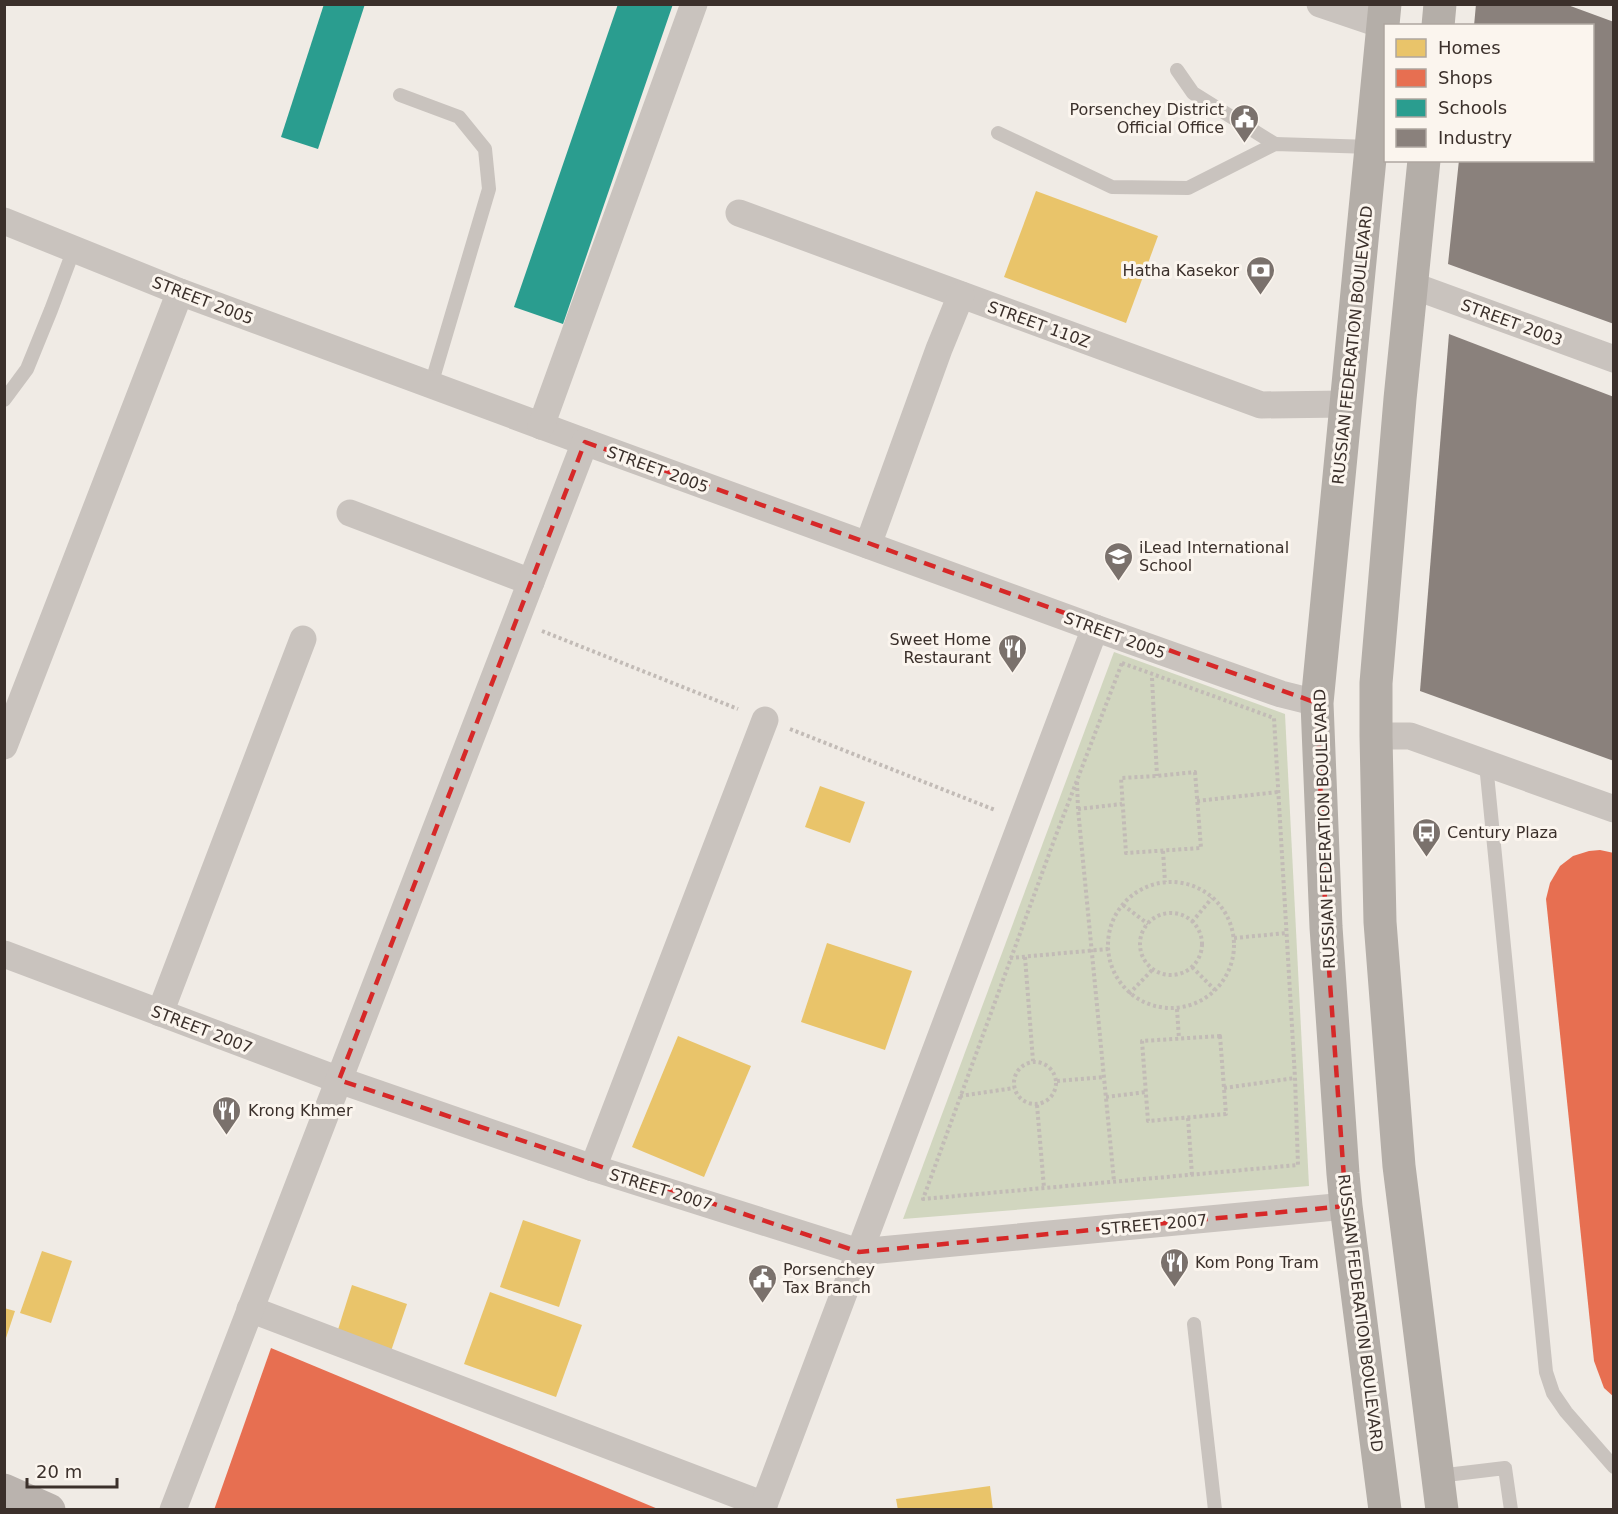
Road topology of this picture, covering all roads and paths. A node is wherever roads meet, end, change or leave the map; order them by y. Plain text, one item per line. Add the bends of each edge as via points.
1 (694, 4) edge
2 (1320, 4) edge
3 (1440, 4) edge
4 (1384, 15) edge
5 (1438, 24) edge
6 (1177, 70) dead end
7 (400, 95) dead end
8 (998, 133) dead end
9 (1275, 144) junction
10 (1378, 148) edge
11 (1424, 162) edge
12 (739, 213) dead end
13 (4, 221) edge
14 (74, 249) junction
15 (1411, 285) junction
16 (180, 292) junction
17 (961, 295) junction
18 (1614, 360) edge
19 (431, 385) junction
20 (4, 400) edge
21 (1346, 404) junction
22 (541, 426) junction
23 (585, 442) junction
24 (350, 513) dead end
25 (868, 545) junction
26 (531, 582) junction
27 (1095, 628) junction
28 (303, 639) dead end
29 (1151, 674) junction
30 (1317, 703) junction
31 (765, 720) dead end
32 (1376, 736) junction
33 (4, 746) edge
34 (1486, 764) junction
35 (1157, 776) junction
36 (1077, 779) junction
37 (1278, 792) junction
38 (1197, 801) junction
39 (1122, 804) junction
40 (1078, 809) junction
41 (1614, 809) edge
42 (1163, 851) junction
43 (1165, 882) junction
44 (1212, 898) junction
45 (1123, 905) junction
46 (1192, 922) junction
47 (1148, 924) junction
48 (1287, 933) junction
49 (1234, 938) junction
50 (1108, 949) junction
51 (1092, 951) junction
52 (4, 954) edge
53 (1025, 957) junction
54 (1010, 958) junction
55 (1192, 967) junction
56 (1153, 969) junction
57 (1215, 990) junction
58 (1129, 994) junction
59 (1177, 1009) junction
60 (160, 1013) junction
61 (1179, 1039) junction
62 (1033, 1061) junction
63 (1104, 1077) junction
64 (1295, 1078) junction
65 (339, 1080) junction
66 (1057, 1081) junction
67 (1014, 1088) junction
68 (1224, 1088) junction
69 (1146, 1092) junction
70 (960, 1095) junction
71 (1106, 1098) junction
72 (1037, 1105) junction
73 (1188, 1118) junction
74 (593, 1168) junction
75 (1192, 1175) junction
76 (1114, 1181) junction
77 (1044, 1188) junction
78 (1346, 1206) junction
79 (860, 1252) junction
80 (250, 1309) junction
81 (1194, 1324) dead end
82 (1614, 1467) edge
83 (1438, 1476) junction
84 (4, 1490) edge
85 (763, 1507) edge
86 (49, 1509) edge
87 (173, 1509) edge
88 (1215, 1509) edge
89 (1385, 1509) edge
90 (1442, 1509) edge
91 (1511, 1509) edge

1 - 22 street
2 - 4 street
3 - 5 highway
4 - 10 highway, RUSSIAN FEDERATION BOULEVARD
6 - 9 lane via 1193,93
7 - 19 lane via 459,117 485,149 489,189
8 - 9 lane via 1112,188 1188,188
9 - 10 lane
10 - 21 highway, RUSSIAN FEDERATION BOULEVARD
11 - 15 highway
12 - 17 street, STREET 110Z
13 - 14 street, STREET 2005
14 - 16 street, STREET 2005
14 - 20 lane via 27,369
15 - 18 street, STREET 2003
15 - 32 highway via 1377,671
16 - 19 street, STREET 2005
16 - 33 street
17 - 21 street, STREET 110Z via 1261,405
17 - 25 street
19 - 22 street, STREET 2005
21 - 30 highway, RUSSIAN FEDERATION BOULEVARD
22 - 23 street, STREET 2005
23 - 25 street, STREET 2005
23 - 26 street
24 - 26 street
25 - 27 street, STREET 2005
26 - 65 street
27 - 30 street, STREET 2005
27 - 79 street
28 - 60 street
29 - 35 path
29 - 36 path via 1122,663
29 - 37 path via 1274,718
30 - 78 highway, RUSSIAN FEDERATION BOULEVARD via 1326,927
31 - 74 street
32 - 34 street via 1410,736
32 - 83 highway via 1380,922 1399,1166
34 - 41 street
34 - 82 lane via 1546,1372 1553,1393 1566,1412
35 - 38 path via 1195,772
35 - 39 path via 1121,778
36 - 40 path
36 - 54 path
37 - 38 path
37 - 48 path
38 - 42 path via 1201,848
39 - 40 path
39 - 42 path via 1126,853
40 - 51 path
42 - 43 path
43 - 44 path via 1197,888
43 - 45 path via 1146,886
44 - 46 path
44 - 49 path via 1226,915
45 - 47 path
45 - 50 path via 1110,929
46 - 47 path via 1168,913
46 - 55 path via 1202,945
47 - 56 path via 1140,939 1140,950
48 - 49 path
48 - 64 path
49 - 57 path via 1233,959
50 - 51 path
50 - 58 path via 1114,974
51 - 53 path
51 - 63 path
52 - 60 street, STREET 2007
53 - 54 path
53 - 62 path
54 - 70 path
55 - 56 path via 1168,976
55 - 57 path
56 - 58 path
57 - 59 path via 1196,1004
58 - 59 path via 1143,1003
59 - 61 path
60 - 65 street, STREET 2007
61 - 68 path via 1220,1036
61 - 69 path via 1142,1041
62 - 66 path via 1053,1070
62 - 67 path via 1022,1065 1015,1074
63 - 66 path
63 - 71 path
64 - 68 path
64 - 75 path via 1298,1165
65 - 74 street, STREET 2007
65 - 80 street
66 - 72 path via 1055,1092
67 - 70 path
67 - 72 path via 1026,1103
68 - 73 path via 1226,1114
69 - 71 path
69 - 73 path via 1148,1121
70 - 77 path via 923,1199
71 - 76 path
72 - 77 path
73 - 75 path
74 - 79 street, STREET 2007
75 - 76 path
76 - 77 path
78 - 79 street, STREET 2007
78 - 89 highway, RUSSIAN FEDERATION BOULEVARD
79 - 85 street
80 - 85 street
80 - 87 street
81 - 88 lane
83 - 90 highway
83 - 91 lane via 1505,1468
84 - 86 main road

